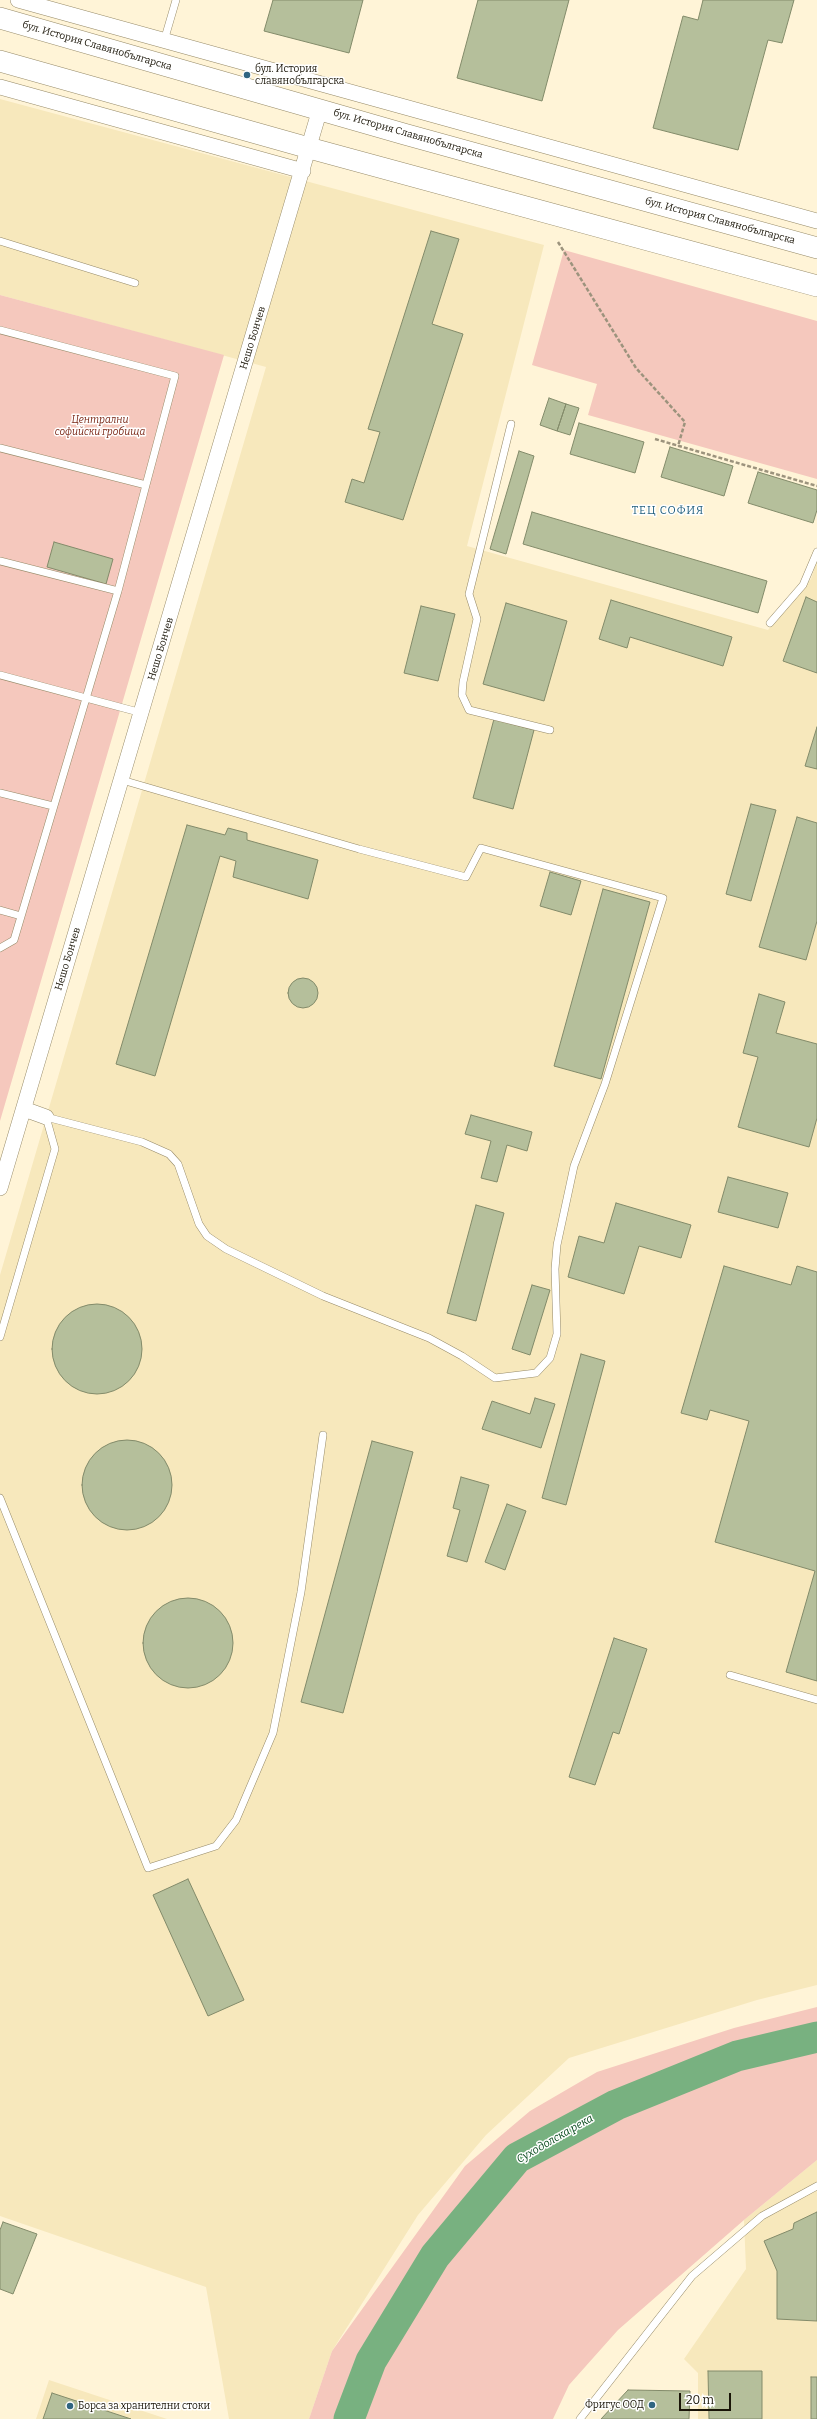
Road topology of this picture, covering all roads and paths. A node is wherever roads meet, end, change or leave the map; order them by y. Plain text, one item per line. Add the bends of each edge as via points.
1 (18, 0) edge
2 (167, 0) edge
3 (175, 1) edge
4 (0, 18) edge
5 (164, 41) junction
6 (0, 61) edge
7 (0, 86) edge
8 (320, 109) junction
9 (309, 148) junction
10 (303, 171) junction
11 (817, 221) edge
12 (0, 241) edge
13 (558, 242) dead end
14 (817, 248) edge
15 (135, 283) dead end
16 (817, 286) edge
17 (0, 330) edge
18 (511, 424) dead end
19 (655, 439) dead end
20 (678, 446) junction
21 (0, 448) edge
22 (146, 485) junction
23 (817, 486) edge
24 (817, 552) edge
25 (0, 561) edge
26 (118, 591) junction
27 (770, 623) dead end
28 (0, 675) edge
29 (87, 698) junction
30 (142, 713) junction
31 (550, 730) dead end
32 (122, 780) junction
33 (0, 793) edge
34 (53, 806) junction
35 (0, 910) edge
36 (21, 916) junction
37 (0, 948) edge
38 (24, 1109) junction
39 (46, 1117) junction
40 (0, 1188) edge
41 (0, 1337) edge
42 (323, 1435) dead end
43 (0, 1498) edge
44 (730, 1675) dead end
45 (817, 1700) edge
46 (817, 2186) edge
47 (580, 2419) edge

1 - 5 street
2 - 3 lane
3 - 5 lane
4 - 8 main road, бул. История Славянобългарска
5 - 11 street
6 - 9 main road
7 - 10 street
8 - 9 street, Нешо Бончев
8 - 14 main road, бул. История Славянобългарска
9 - 10 street, Нешо Бончев
9 - 16 main road
10 - 30 street, Нешо Бончев
12 - 15 lane
13 - 20 path via 636,368 685,422
17 - 22 lane via 175,376
18 - 31 lane via 469,594 477,619 462,682 462,695 469,710
19 - 20 path
20 - 23 path
21 - 22 lane
22 - 26 lane
24 - 27 lane via 804,585
25 - 26 lane
26 - 29 lane
28 - 29 lane
29 - 30 lane
29 - 34 lane
30 - 32 street, Нешо Бончев
32 - 38 street, Нешо Бончев
32 - 39 lane via 359,849 466,877 481,848 663,898 605,1084 574,1166 557,1245 557,1334 550,1358 536,1373 495,1378 429,1338 335,1301 226,1249 207,1236 199,1224 178,1164 169,1154 142,1142
33 - 34 lane
34 - 36 lane
35 - 36 lane
36 - 37 lane via 14,940
38 - 39 street
38 - 40 street, Нешо Бончев
39 - 41 lane via 55,1149
42 - 43 lane via 301,1592 273,1733 236,1820 216,1846 148,1868
44 - 45 lane
46 - 47 lane via 762,2216 692,2276

